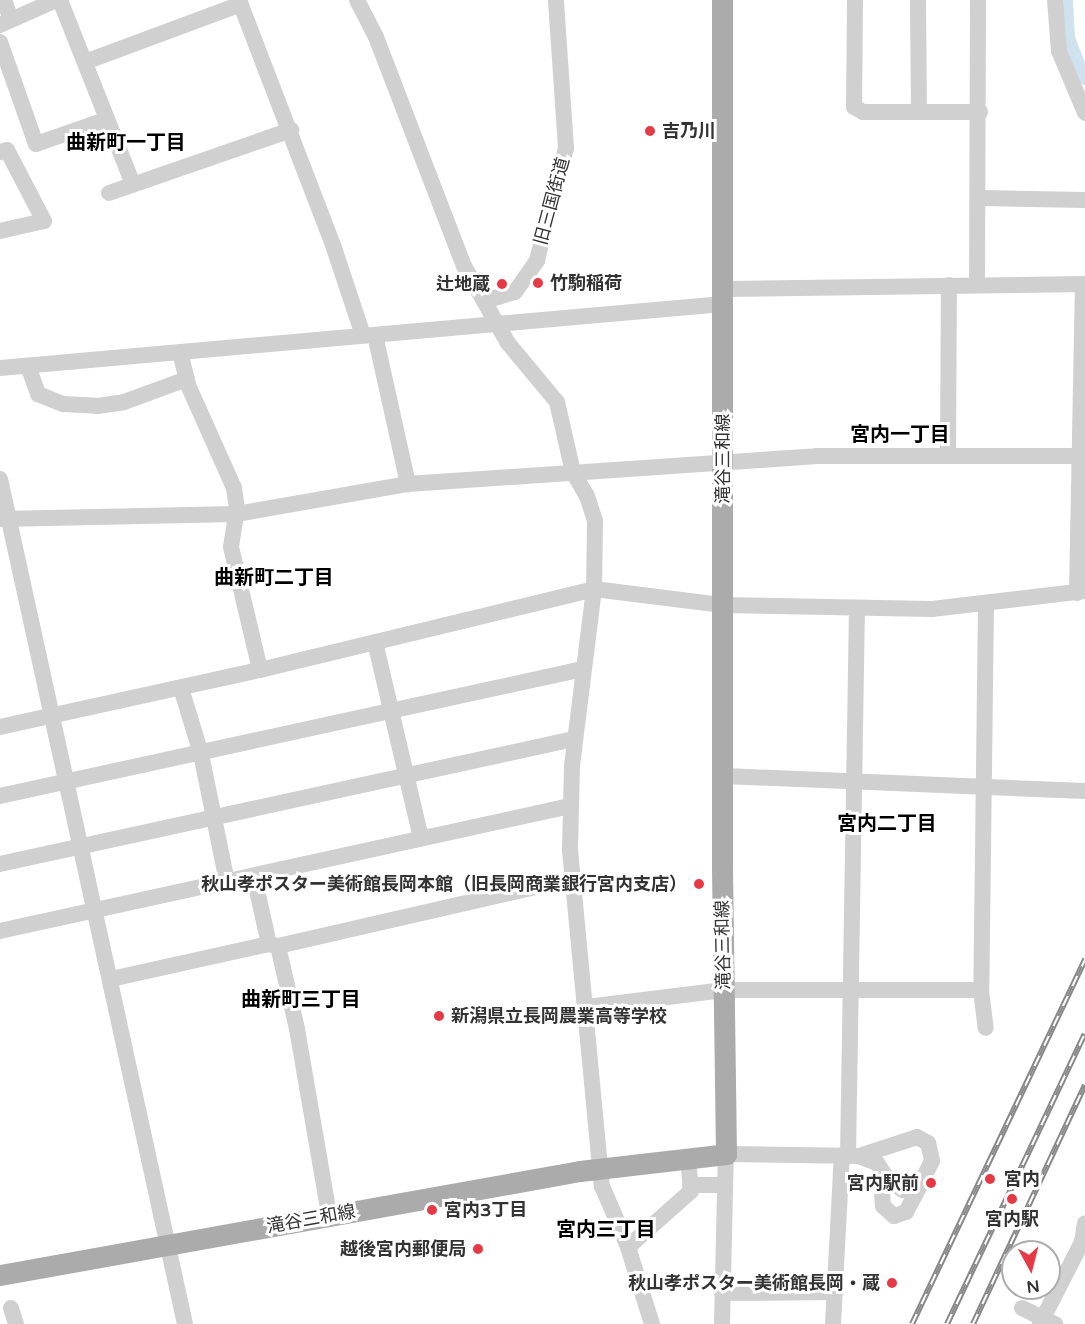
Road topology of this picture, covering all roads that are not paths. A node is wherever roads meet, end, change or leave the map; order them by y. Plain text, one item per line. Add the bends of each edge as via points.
1 (4, 0) edge
2 (60, 0) edge
3 (357, 0) edge
4 (556, 0) edge
5 (722, 0) edge
6 (855, 0) edge
7 (918, 0) edge
8 (978, 0) edge
9 (1055, 0) edge
10 (240, 2) edge
11 (6, 22) edge
12 (0, 42) edge
13 (84, 62) junction
14 (1084, 110) edge
15 (919, 112) junction
16 (980, 112) junction
17 (105, 120) junction
18 (291, 130) junction
19 (0, 152) edge
20 (133, 184) junction
21 (110, 194) dead end
22 (980, 198) junction
23 (1085, 200) edge
24 (0, 231) edge
25 (977, 284) junction
26 (1084, 284) edge
27 (949, 285) junction
28 (724, 296) junction
29 (485, 301) junction
30 (499, 325) junction
31 (369, 335) junction
32 (180, 352) junction
33 (28, 366) junction
34 (0, 368) edge
35 (187, 379) junction
36 (948, 456) junction
37 (1083, 456) edge
38 (723, 463) junction
39 (573, 472) junction
40 (0, 479) edge
41 (408, 484) junction
42 (236, 514) junction
43 (3, 518) edge
44 (594, 589) junction
45 (1081, 592) edge
46 (723, 605) junction
47 (986, 605) junction
48 (857, 608) junction
49 (375, 642) junction
50 (583, 669) junction
51 (260, 670) junction
52 (181, 688) junction
53 (394, 710) junction
54 (52, 716) junction
55 (0, 728) edge
56 (574, 740) junction
57 (201, 753) junction
58 (404, 774) junction
59 (724, 776) junction
60 (65, 781) junction
61 (855, 782) junction
62 (984, 786) junction
63 (1085, 791) edge
64 (0, 796) edge
65 (570, 806) junction
66 (214, 818) junction
67 (421, 838) junction
68 (78, 847) junction
69 (0, 864) edge
70 (254, 877) junction
71 (574, 878) junction
72 (227, 882) junction
73 (94, 910) junction
74 (0, 931) edge
75 (273, 945) junction
76 (111, 979) junction
77 (851, 989) junction
78 (724, 990) junction
79 (981, 990) junction
80 (587, 1007) junction
81 (986, 1028) dead end
82 (726, 1154) junction
83 (850, 1156) junction
84 (688, 1157) junction
85 (599, 1169) junction
86 (881, 1171) junction
87 (922, 1182) junction
88 (690, 1185) junction
89 (725, 1185) junction
90 (329, 1215) junction
91 (1085, 1223) edge
92 (167, 1245) junction
93 (628, 1247) junction
94 (0, 1275) edge
95 (835, 1292) junction
96 (722, 1293) junction
97 (1022, 1308) dead end
98 (1046, 1322) edge
99 (185, 1324) edge
100 (652, 1324) edge
101 (722, 1324) edge
102 (833, 1324) edge

1 - 11 street
2 - 11 street
2 - 13 street
3 - 29 street via 376,37 464,266
4 - 29 street, 旧三国街道 via 566,148 537,260 515,292
5 - 28 main road, 滝谷三和線
6 - 15 street via 854,107 862,112
7 - 15 street
8 - 16 street
9 - 14 street via 1059,51
10 - 13 street
10 - 18 street
12 - 17 street via 36,144
13 - 17 street
15 - 16 street
16 - 22 street
17 - 20 street via 110,123
18 - 20 street
18 - 31 street
19 - 24 street via 7,150 44,221
20 - 21 street
22 - 23 street
22 - 25 street
25 - 26 street
25 - 27 street
26 - 37 street
27 - 28 street
27 - 36 street
28 - 30 street
28 - 38 main road, 滝谷三和線
29 - 30 street
30 - 31 street
30 - 39 street via 515,353 544,382 557,402
31 - 32 street
31 - 41 street
32 - 33 street
32 - 35 street
33 - 34 street
33 - 35 street via 38,394 63,404 97,406 124,402
35 - 42 street via 231,477
36 - 37 street
36 - 38 street via 817,456
37 - 45 street
38 - 39 street
38 - 46 main road, 滝谷三和線
39 - 41 street
39 - 44 street via 587,496 594,521
40 - 43 street
41 - 42 street
42 - 43 street
42 - 51 street via 231,547
43 - 54 street
44 - 46 street
44 - 49 street
44 - 50 street
45 - 47 street
46 - 48 street
46 - 59 main road, 滝谷三和線
47 - 48 street
47 - 62 street
48 - 61 street
49 - 51 street
49 - 53 street
50 - 53 street
50 - 56 street
51 - 52 street
52 - 54 street
52 - 57 street
53 - 57 street
53 - 58 street
54 - 55 street
54 - 60 street
56 - 58 street
56 - 65 street
57 - 60 street
57 - 66 street
58 - 66 street
58 - 67 street
59 - 61 street
59 - 78 main road, 滝谷三和線
60 - 64 street
60 - 68 street
61 - 62 street
61 - 77 street
62 - 63 street
62 - 79 street
65 - 67 street
65 - 71 street
66 - 68 street
66 - 72 street
67 - 70 street
68 - 69 street
68 - 73 street
70 - 72 street
70 - 75 street
71 - 75 street
71 - 80 street
72 - 73 street
73 - 74 street
73 - 76 street
75 - 76 street
75 - 90 street via 297,1029
76 - 92 street
77 - 78 street
77 - 79 street
77 - 83 street
78 - 80 street
78 - 82 main road, 滝谷三和線
79 - 81 street
80 - 85 street
82 - 83 street
82 - 84 main road, 滝谷三和線
82 - 89 street
83 - 86 street via 877,1163
83 - 87 street via 904,1138 922,1138 930,1148 932,1161
83 - 95 street
84 - 85 main road, 滝谷三和線
84 - 88 street
85 - 90 main road, 滝谷三和線
85 - 93 street via 602,1186
86 - 87 street via 903,1190
86 - 87 street via 883,1206 894,1216 906,1212
88 - 89 street
88 - 93 street via 686,1198
89 - 96 street
90 - 92 main road, 滝谷三和線
91 - 98 street via 1082,1242
92 - 94 main road, 滝谷三和線
92 - 99 street
93 - 100 street
95 - 96 street
95 - 102 street
96 - 101 street
97 - 98 street

